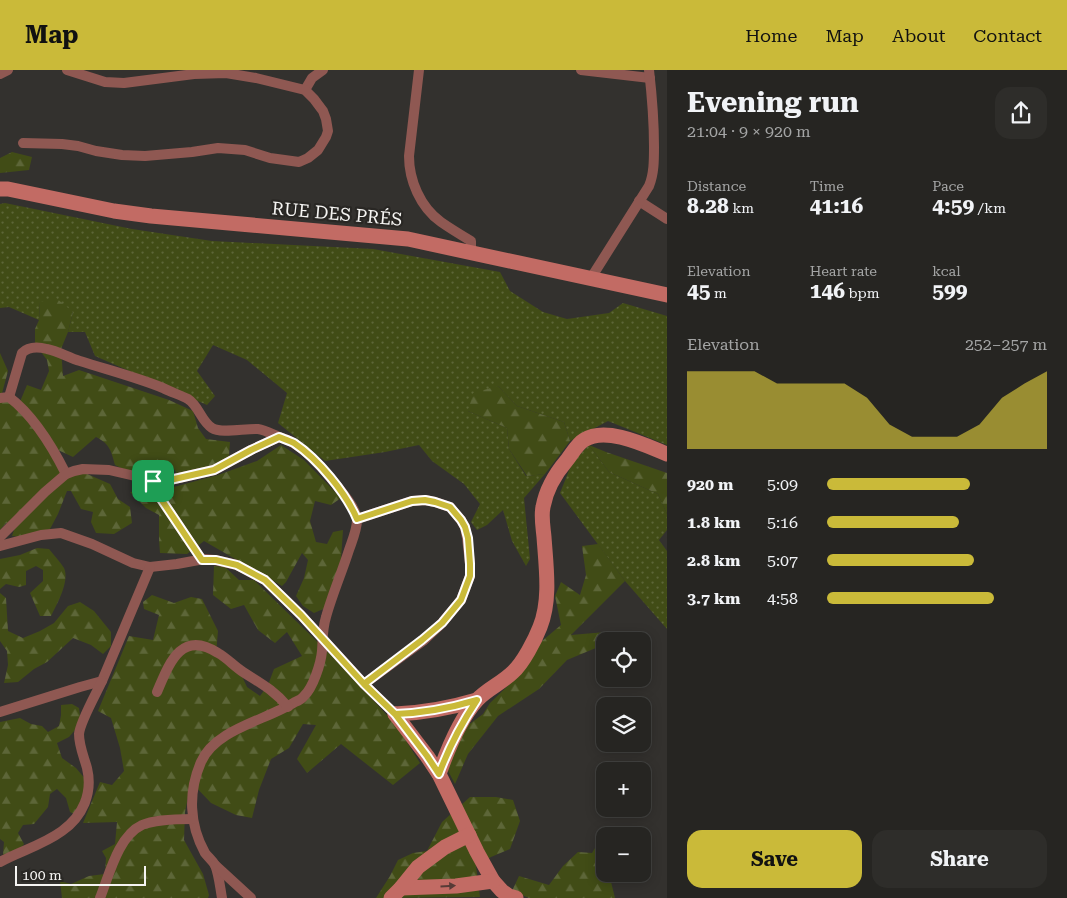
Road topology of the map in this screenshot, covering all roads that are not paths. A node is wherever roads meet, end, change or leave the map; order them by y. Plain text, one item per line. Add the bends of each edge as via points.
1 (8, 70) edge
2 (66, 70) edge
3 (323, 70) edge
4 (419, 70) edge
5 (581, 70) edge
6 (0, 74) edge
7 (650, 74) edge
8 (304, 90) junction
9 (23, 143) dead end
10 (0, 189) edge
11 (640, 201) junction
12 (667, 219) edge
13 (471, 254) junction
14 (591, 278) junction
15 (667, 295) edge
16 (5, 398) edge
17 (279, 437) junction
18 (667, 454) edge
19 (66, 474) junction
20 (153, 481) junction
21 (357, 519) junction
22 (0, 537) edge
23 (0, 546) edge
24 (202, 560) junction
25 (150, 567) junction
26 (322, 637) junction
27 (102, 682) junction
28 (364, 684) junction
29 (157, 692) dead end
30 (477, 700) junction
31 (288, 707) junction
32 (0, 712) edge
33 (395, 714) junction
34 (439, 774) junction
35 (192, 819) junction
36 (469, 835) junction
37 (0, 862) edge
38 (214, 864) junction
39 (493, 881) junction
40 (396, 893) edge
41 (100, 898) edge
42 (222, 898) edge
43 (251, 898) edge
44 (516, 898) edge

1 - 6 street
2 - 8 street via 105,82 124,83 226,73
3 - 8 street
4 - 13 street via 408,156 413,184 431,213 472,241
5 - 7 street
7 - 11 street via 654,160 649,186
8 - 9 street via 323,111 328,131 318,150 299,162 245,150 218,148 122,156 78,146
10 - 13 street, RUE DES PRÉS via 151,216 408,239
11 - 12 street
11 - 14 street
13 - 14 street, RUE DES PRÉS
14 - 15 street, RUE DES PRÉS
16 - 17 street via 22,353 31,348 48,349 180,395 194,405 212,428 260,430
16 - 19 street via 22,410 50,444
17 - 20 street via 214,470
17 - 21 street via 293,442 323,469 344,493
18 - 30 street via 603,434 582,441 560,469 543,507 547,584 541,626 513,672
19 - 20 street via 83,469 109,470
19 - 22 street
20 - 24 street via 157,493
21 - 26 street via 353,540 325,618
21 - 28 street via 412,501 425,500 450,507 465,527 470,564 470,576 461,600 442,623
23 - 25 street via 61,533
24 - 25 street
24 - 26 street via 237,565 265,580
25 - 27 street
26 - 28 street
26 - 31 street via 320,662 310,688
27 - 32 street
27 - 37 street via 79,733 89,784 83,807 61,831
28 - 33 street
29 - 31 street via 175,655 185,647 197,645 219,653 273,691
30 - 33 street via 437,711
30 - 34 street via 455,736
31 - 35 street via 230,733 206,753 194,782
33 - 34 street
34 - 36 street
35 - 38 street via 206,854
35 - 41 street via 152,823 135,829 120,849
36 - 39 street
36 - 40 street via 425,861
38 - 42 street
38 - 43 street
40 -> 39 street
39 - 44 street via 502,891

